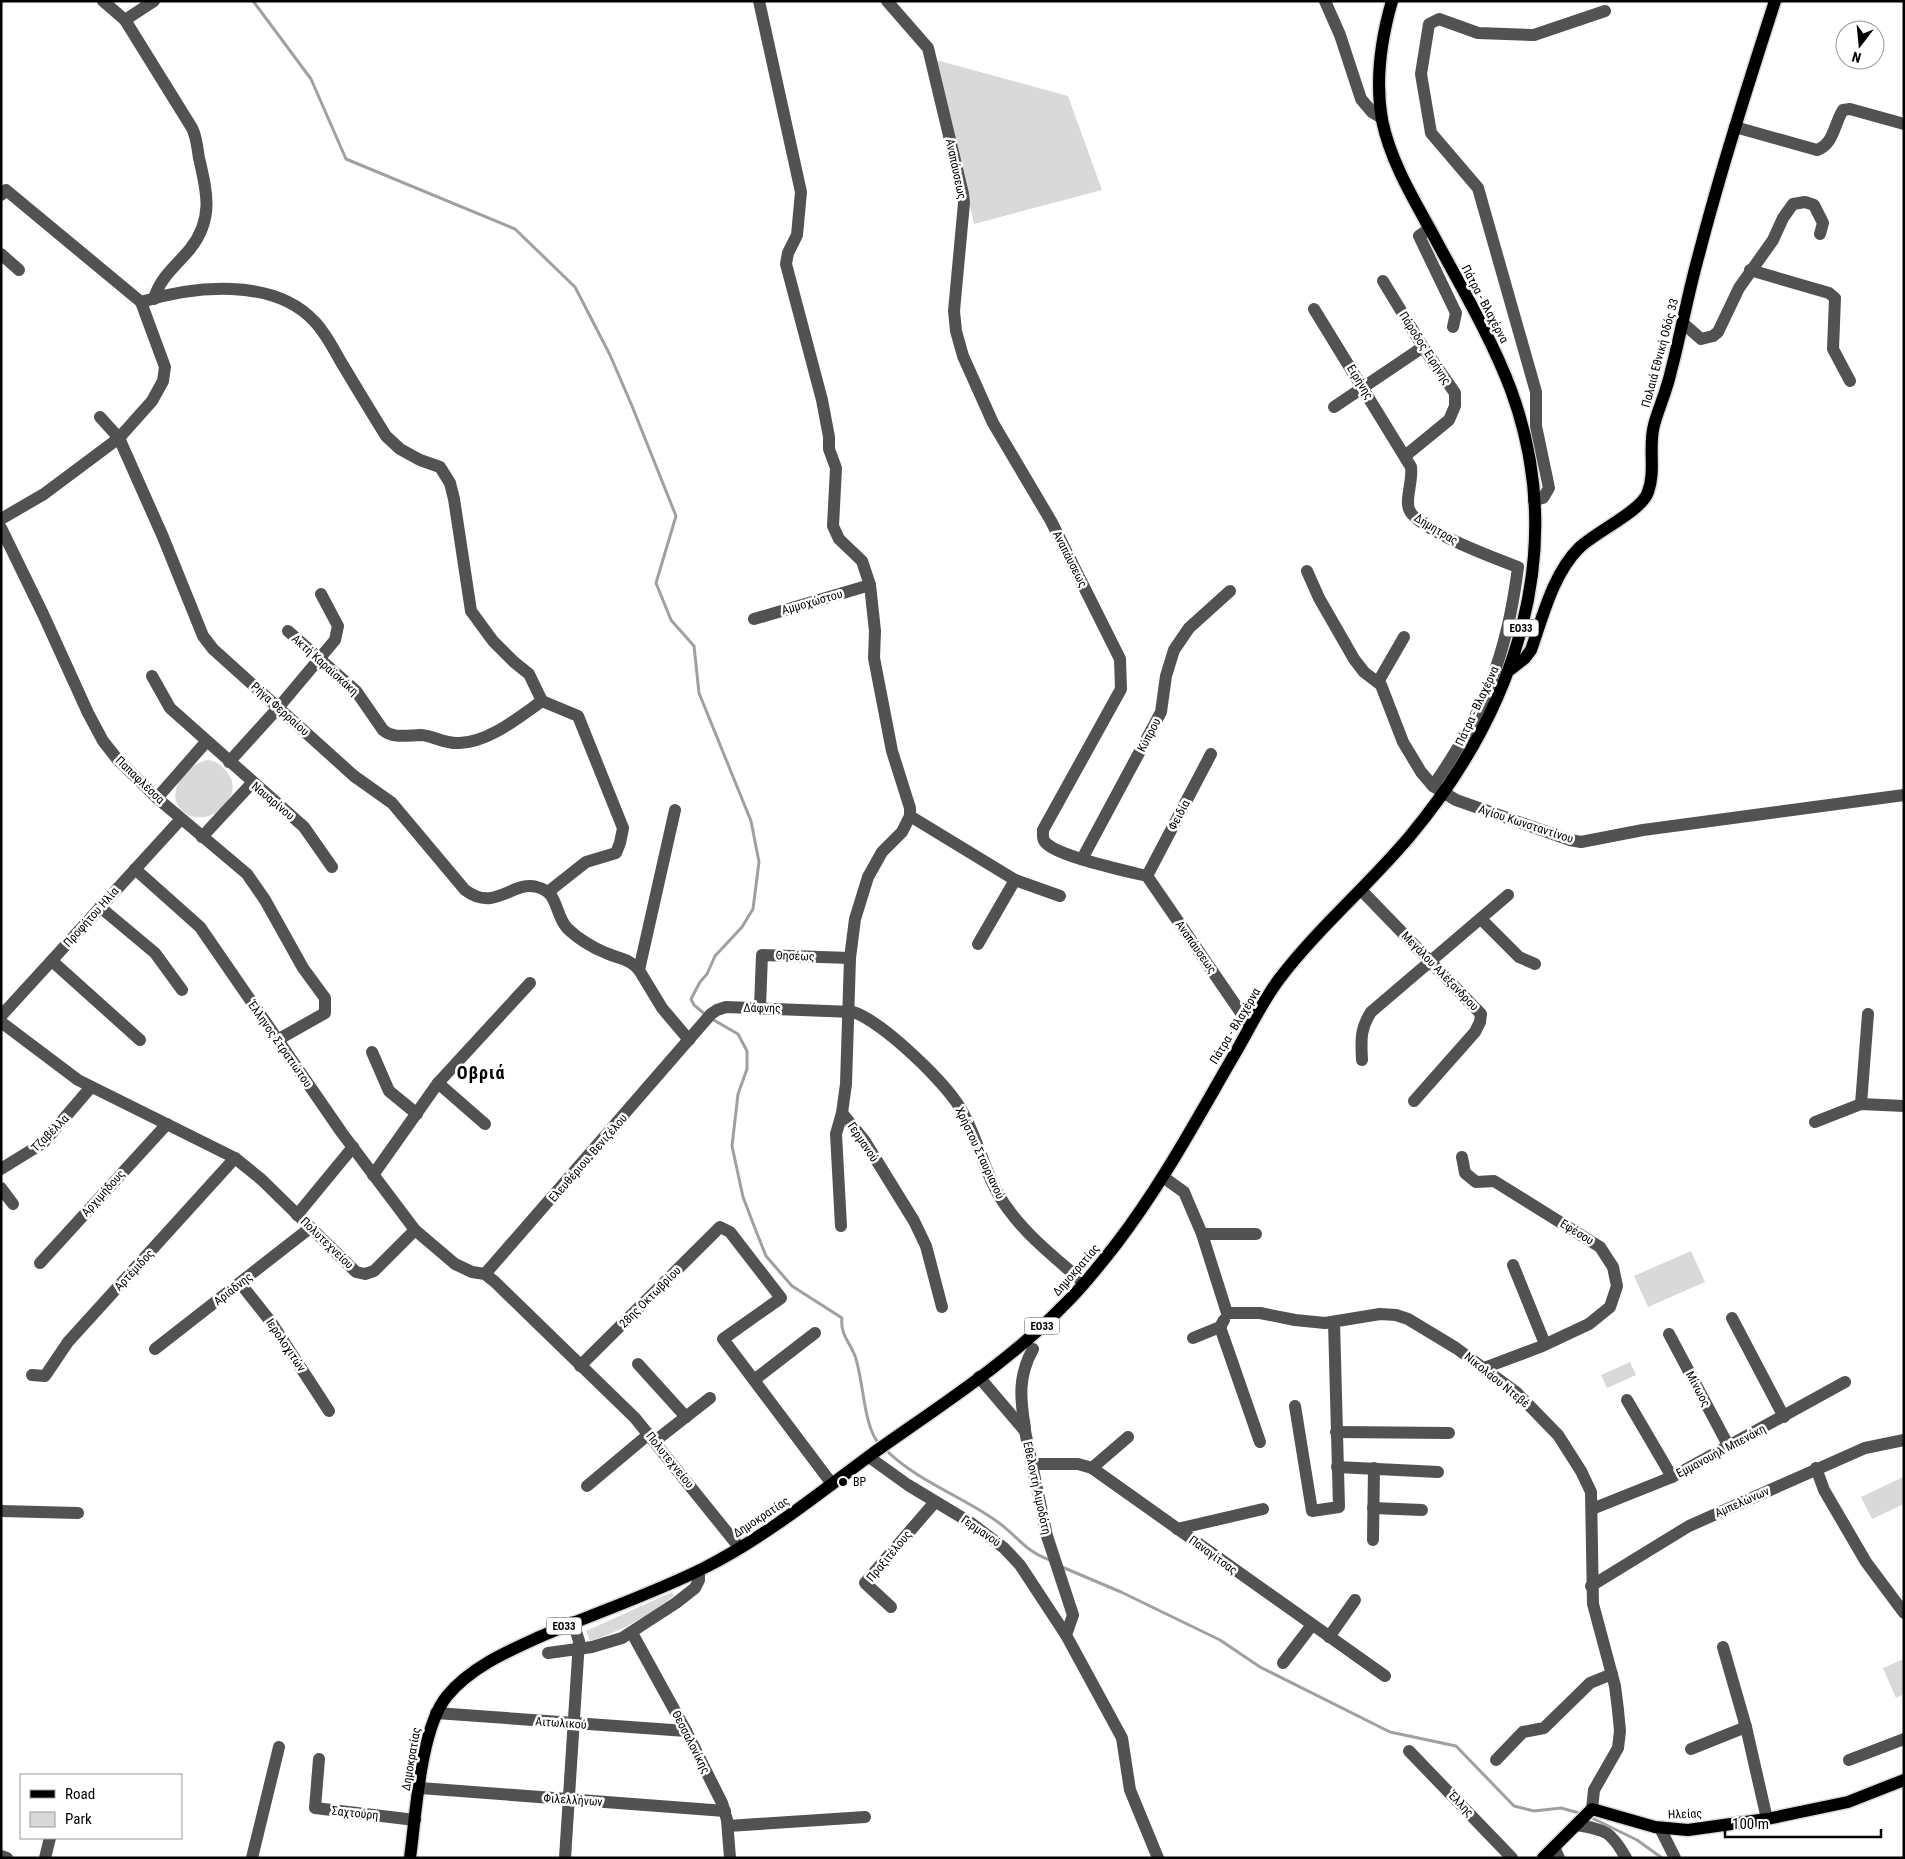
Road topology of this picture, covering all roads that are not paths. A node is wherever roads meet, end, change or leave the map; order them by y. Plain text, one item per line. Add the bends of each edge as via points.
1 (103, 1) edge
2 (154, 1) edge
3 (759, 1) edge
4 (887, 1) edge
5 (1325, 1) edge
6 (1392, 1) edge
7 (1776, 1) edge
8 (1605, 11) dead end
9 (125, 20) junction
10 (1382, 118) junction
11 (1904, 124) edge
12 (1735, 126) junction
13 (1, 195) edge
14 (1430, 229) junction
15 (1820, 234) dead end
16 (1, 254) edge
17 (20, 270) dead end
18 (1750, 270) junction
19 (1383, 281) dead end
20 (154, 298) junction
21 (141, 302) junction
22 (1314, 309) dead end
23 (1684, 324) junction
24 (1453, 327) dead end
25 (1423, 347) junction
26 (1850, 381) dead end
27 (1363, 387) junction
28 (1334, 407) dead end
29 (100, 417) dead end
30 (119, 438) junction
31 (1405, 456) junction
32 (1534, 500) junction
33 (1, 519) edge
34 (1, 528) edge
35 (1307, 571) dead end
36 (870, 585) junction
37 (1230, 591) dead end
38 (321, 594) dead end
39 (754, 619) dead end
40 (288, 631) dead end
41 (1404, 637) dead end
42 (320, 659) junction
43 (1511, 668) junction
44 (152, 676) dead end
45 (1378, 682) junction
46 (542, 701) junction
47 (278, 708) junction
48 (206, 742) junction
49 (1211, 754) dead end
50 (229, 762) junction
51 (252, 783) junction
52 (1433, 786) junction
53 (1444, 794) junction
54 (1904, 794) edge
55 (157, 798) junction
56 (676, 810) dead end
57 (910, 816) junction
58 (181, 819) junction
59 (202, 837) junction
60 (1082, 859) junction
61 (332, 867) dead end
62 (135, 869) junction
63 (1146, 876) junction
64 (1015, 880) junction
65 (1362, 891) junction
66 (548, 892) junction
67 (1508, 895) dead end
68 (1060, 896) dead end
69 (100, 907) junction
70 (1481, 919) junction
71 (978, 944) dead end
72 (850, 958) junction
73 (52, 961) junction
74 (1430, 961) junction
75 (1535, 964) dead end
76 (639, 970) junction
77 (530, 983) dead end
78 (182, 990) dead end
79 (760, 1007) junction
80 (848, 1011) junction
81 (1868, 1014) dead end
82 (1, 1016) edge
83 (1, 1022) edge
84 (1250, 1026) junction
85 (279, 1039) junction
86 (140, 1040) dead end
87 (689, 1040) junction
88 (372, 1052) dead end
89 (1362, 1060) dead end
90 (438, 1083) junction
91 (91, 1087) junction
92 (1414, 1101) dead end
93 (1861, 1104) junction
94 (1904, 1106) edge
95 (842, 1113) junction
96 (417, 1114) junction
97 (1815, 1122) dead end
98 (167, 1124) junction
99 (485, 1124) dead end
100 (353, 1147) junction
101 (1462, 1157) dead end
102 (234, 1158) junction
103 (1, 1169) edge
104 (373, 1175) junction
105 (1163, 1177) junction
106 (1, 1188) edge
107 (13, 1204) dead end
108 (297, 1215) junction
109 (841, 1226) dead end
110 (310, 1228) junction
111 (415, 1230) junction
112 (1202, 1234) junction
113 (1256, 1234) dead end
114 (40, 1263) dead end
115 (1513, 1265) dead end
116 (485, 1274) junction
117 (240, 1283) junction
118 (1084, 1283) junction
119 (942, 1307) dead end
120 (1227, 1313) junction
121 (1732, 1318) dead end
122 (1334, 1322) junction
123 (1220, 1327) junction
124 (815, 1333) dead end
125 (1669, 1334) dead end
126 (1193, 1338) dead end
127 (1545, 1344) junction
128 (155, 1349) dead end
129 (1033, 1349) dead end
130 (638, 1364) dead end
131 (580, 1366) junction
132 (1484, 1368) junction
133 (32, 1376) dead end
134 (979, 1377) junction
135 (754, 1380) junction
136 (1845, 1382) dead end
137 (710, 1398) dead end
138 (1627, 1400) dead end
139 (1294, 1406) dead end
140 (329, 1411) dead end
141 (686, 1417) junction
142 (1784, 1417) junction
143 (1025, 1431) junction
144 (1336, 1432) junction
145 (1449, 1433) dead end
146 (1128, 1437) dead end
147 (652, 1438) junction
148 (1904, 1440) edge
149 (1260, 1442) dead end
150 (1728, 1445) junction
151 (872, 1454) junction
152 (1032, 1464) junction
153 (1337, 1467) junction
154 (1092, 1468) junction
155 (1374, 1468) junction
156 (1816, 1468) junction
157 (1438, 1472) dead end
158 (1672, 1477) junction
159 (832, 1484) junction
160 (587, 1486) dead end
161 (935, 1502) junction
162 (1373, 1508) junction
163 (1262, 1509) dead end
164 (1592, 1509) junction
165 (1422, 1510) dead end
166 (1, 1511) edge
167 (78, 1513) dead end
168 (1177, 1529) junction
169 (1373, 1540) dead end
170 (739, 1547) junction
171 (699, 1571) junction
172 (1591, 1586) junction
173 (1354, 1600) dead end
174 (891, 1607) dead end
175 (1904, 1613) edge
176 (573, 1622) junction
177 (1312, 1625) junction
178 (632, 1633) junction
179 (1066, 1635) junction
180 (1329, 1637) junction
181 (1723, 1647) dead end
182 (578, 1649) junction
183 (548, 1653) dead end
184 (1283, 1663) dead end
185 (1612, 1674) junction
186 (1384, 1676) dead end
187 (436, 1713) junction
188 (575, 1724) junction
189 (1746, 1727) junction
190 (686, 1731) junction
191 (1904, 1740) edge
192 (279, 1747) dead end
193 (1691, 1749) dead end
194 (1409, 1751) dead end
195 (319, 1758) dead end
196 (1496, 1760) dead end
197 (1849, 1760) dead end
198 (1904, 1780) edge
199 (420, 1788) junction
200 (570, 1800) junction
201 (725, 1811) junction
202 (865, 1817) dead end
203 (1585, 1817) junction
204 (1767, 1819) junction
205 (415, 1820) junction
206 (728, 1826) junction
207 (1660, 1828) junction
208 (50, 1839) edge
209 (1557, 1852) edge
210 (1, 1856) edge
211 (7, 1858) edge
212 (45, 1858) edge
213 (252, 1858) edge
214 (410, 1858) edge
215 (565, 1858) edge
216 (730, 1858) edge
217 (1158, 1858) edge
218 (1512, 1858) edge
219 (1543, 1858) edge
220 (1626, 1858) edge
221 (1675, 1858) edge

1 - 9 street
2 - 9 street
3 - 36 street via 801,192 797,235 786,264 822,400 829,449 836,468 834,526 839,539 862,561
4 - 60 street, Αναπάυσεως via 928,48 963,194 954,311 963,356 993,423 1051,521 1120,659 1121,688 1043,830 1043,840 1048,846
5 - 10 street via 1361,99
6 - 10 main road, Πάτρα - Βλαχέρνα / ΕΟ33 via 1380,50
7 - 12 main road, Παλαιά Εθνική Οδός 33
8 - 32 street via 1534,35 1478,33 1439,19 1429,24 1421,74 1431,133 1478,188 1536,392 1534,414 1549,488 1543,498
9 - 20 street via 196,137 207,186 203,227 190,249 165,276
10 - 14 main road, Πάτρα - Βλαχέρνα / ΕΟ33 via 1400,172
11 - 12 street via 1850,109 1843,110 1829,142 1817,150
12 - 23 main road, Παλαιά Εθνική Οδός 33 via 1698,256
13 - 21 street via 6,190
14 - 24 street via 1419,236 1454,307 1456,320
14 - 32 main road, Πάτρα - Βλαχέρνα / ΕΟ33 via 1477,316 1510,388 1525,440
15 - 18 street via 1823,223 1814,205 1805,202 1794,204
16 - 17 street
18 - 23 street via 1713,336 1702,339
18 - 26 street via 1828,293 1835,298 1833,349
19 - 25 street, Πάροδος Ειρήνης
20 - 21 street
20 - 46 street via 202,289 243,290 296,305 315,321 386,436 413,457 440,468 450,483 471,611 493,641 530,674
21 - 30 street via 163,359 165,374 152,401
22 - 27 street, Ειρήνης
23 - 43 main road, Παλαιά Εθνική Οδός 33 via 1653,426 1650,445 1652,482 1648,495 1633,510 1592,536 1577,550 1555,585 1531,650
25 - 27 street
25 - 31 street, Πάροδος Ειρήνης via 1455,393 1455,406 1449,420
27 - 28 street
27 - 31 street, Ειρήνης
29 - 30 street, Ρήγα Φερραίου
30 - 33 street via 44,494
30 - 47 street, Ρήγα Φερραίου via 206,642
31 - 52 street, Δήμητρας via 1411,467 1408,507 1411,514 1435,531 1518,567 1511,614 1489,690 1463,741
32 - 43 main road, Πάτρα - Βλαχέρνα / ΕΟ33 via 1535,543 1531,579
34 - 55 street, Παπαφλέσσα via 94,726 118,760
35 - 45 street, Αγίου Κωνσταντίνου via 1354,659 1369,677
36 - 39 street, Αμμοχώστου
36 - 57 street via 874,658 892,751
37 - 60 street, Κύπρου via 1189,628 1174,650 1161,712
38 - 42 street via 338,629 334,642
40 - 42 street, Ακτή Καραϊσκάκη
41 - 45 street
42 - 46 street, Ακτή Καραϊσκάκη via 363,699 384,731 394,735 424,735 461,744 482,738
42 - 47 street
43 - 53 main road, Πάτρα - Βλαχέρνα / ΕΟ33 via 1478,741
44 - 48 street, Ναυαρίνου via 168,705
45 - 52 street, Αγίου Κωνσταντίνου via 1403,742
46 - 66 street via 578,716 623,828 616,853 586,862
47 - 50 street
47 - 66 street, Ρήγα Φερραίου via 354,776 392,803 470,894 480,898 492,897 509,894 525,886
48 - 50 street, Ναυαρίνου
48 - 55 street
49 - 63 street, Φειδία
50 - 51 street, Ναυαρίνου
51 - 59 street
51 - 61 street, Ναυαρίνου via 308,830
52 - 53 street, Αγίου Κωνσταντίνου
53 - 54 street, Αγίου Κωνσταντίνου via 1505,819 1581,842 1643,830
53 - 65 main road, Πάτρα - Βλαχέρνα / ΕΟ33
55 - 58 street, Παπαφλέσσα
56 - 76 street
57 - 64 street
57 - 72 street via 902,832 882,852 868,877 855,919
58 - 59 street, Παπαφλέσσα
58 - 62 street, Προφήτου Ηλία
59 - 85 street, Παπαφλέσσα via 248,874 303,968 326,998 325,1013
60 - 63 street, Αναπάυσεως
62 - 69 street, Προφήτου Ηλία
62 - 85 street, Έλληνος Στρατιώτου via 196,923
63 - 84 street, Αναπάυσεως
64 - 68 street
64 - 71 street
65 - 74 street, Μεγάλου Αλέξανδρου
65 - 84 main road, Πάτρα - Βλαχέρνα / ΕΟ33 via 1280,978
66 - 76 street via 572,932 603,952 632,962
67 - 70 street
69 - 73 street, Προφήτου Ηλία
69 - 78 street via 155,953
70 - 74 street
70 - 75 street via 1519,957
72 - 79 street, Θησέως via 762,955
72 - 80 street
73 - 82 street, Προφήτου Ηλία
73 - 86 street
74 - 89 street via 1371,1012 1360,1034
74 - 92 street, Μεγάλου Αλέξανδρου via 1478,1009 1481,1019 1474,1032
76 - 87 street via 662,1008
77 - 90 street
79 - 80 street, Δάφνης
79 - 87 street, Δάφνης via 717,1010
80 - 95 street
80 - 118 street, Χρήστου Σταυριανού via 862,1015 898,1042 950,1094 963,1112 986,1169 1008,1209 1036,1240
81 - 93 street
83 - 91 street, Πολυτεχνείου
84 - 105 main road, Πάτρα - Βλαχέρνα / ΕΟ33
85 - 100 street, Έλληνος Στρατιώτου
87 - 116 street, Ελευθέριου. Βενιζέλου
88 - 96 street via 389,1091
90 - 96 street
90 - 99 street
91 - 98 street, Πολυτεχνείου
91 - 103 street, Τζαβέλλα via 39,1147
93 - 94 street
93 - 97 street
95 - 109 street via 835,1140
95 - 119 street, Γερμανού via 864,1140 914,1221 926,1246
96 - 104 street
98 - 102 street, Πολυτεχνείου
98 - 114 street, Αρχιμήδους
100 - 104 street, Έλληνος Στρατιώτου
100 - 108 street
101 - 127 street, Εφέσου via 1465,1173 1476,1182 1494,1181 1590,1240 1605,1253 1613,1267 1617,1292 1610,1307 1590,1324
102 - 108 street, Πολυτεχνείου
102 - 133 street, Αρτέμιδος via 68,1342 45,1376
104 - 111 street, Έλληνος Στρατιώτου
105 - 112 street via 1184,1192
105 - 118 main road, Δημοκρατίας / ΕΟ33 via 1117,1244
106 - 107 street
108 - 110 street, Πολυτεχνείου
110 - 111 street, Πολυτεχνείου via 349,1266 364,1274 377,1269
110 - 117 street, Αριάδνης
111 - 116 street, Πολυτεχνείου via 455,1264
112 - 113 street
112 - 120 street
115 - 127 street
116 - 131 street, Πολυτεχνείου
117 - 128 street, Αριάδνης
117 - 140 street, Ιερολοχιτών via 271,1322
118 - 134 main road, Δημοκρατίας / ΕΟ33 via 1051,1318
120 - 122 street, Νικολάου Ντεβέ via 1260,1313 1295,1320
120 - 123 street
121 - 142 street
122 - 132 street, Νικολάου Ντεβέ via 1380,1314 1401,1316 1433,1333
122 - 144 street
123 - 126 street
123 - 149 street
124 - 135 street
125 - 150 street, Μίνωος
127 - 132 street, Εφέσου
129 - 143 street via 1025,1364 1020,1396
130 - 141 street
131 - 135 street, 28ης Οκτωβρίου via 720,1228 730,1232 781,1298 723,1338
131 - 147 street, Πολυτεχνείου
132 - 164 street, Νικολάου Ντεβέ via 1516,1392 1558,1435 1591,1492
134 - 143 street, Εθελοντή Αιμοδότη
134 - 151 main road, Δημοκρατίας / ΕΟ33
135 - 159 street
136 - 142 street, Εμμανουήλ Μπενάκη
137 - 141 street
138 - 158 street
139 - 153 street via 1312,1511 1339,1507
141 - 147 street
142 - 150 street, Εμμανουήλ Μπενάκη
143 - 152 street, Εθελοντή Αιμοδότη
144 - 145 street
144 - 153 street
146 - 154 street
147 - 160 street
147 - 170 street, Πολυτεχνείου
148 - 156 street, Αμπελώνων via 1866,1448
150 - 158 street, Εμμανουήλ Μπενάκη
151 - 159 main road, Δημοκρατίας / ΕΟ33
151 - 161 street, Γερμανού
152 - 154 street, Παναγίτσας via 1078,1464
152 - 179 street, Εθελοντή Αιμοδότη via 1055,1563 1074,1615
153 - 155 street
154 - 168 street, Παναγίτσας
155 - 157 street
155 - 162 street
156 - 172 street, Αμπελώνων via 1689,1526
156 - 175 street via 1824,1490 1866,1562
158 - 164 street, Εμμανουήλ Μπενάκη
159 - 170 main road, Δημοκρατίας / ΕΟ33
161 - 174 street, Πραξιτέλους via 865,1583
161 - 179 street, Γερμανού via 1004,1548 1020,1565
162 - 165 street
162 - 169 street
163 - 168 street
164 - 172 street, Νικολάου Ντεβέ
166 - 167 street
168 - 177 street, Παναγίτσας
170 - 171 main road, Δημοκρατίας / ΕΟ33
171 - 176 main road, Δημοκρατίας / ΕΟ33
171 - 178 street via 695,1588
172 - 185 street, Νικολάου Ντεβέ via 1596,1621
173 - 180 street
176 - 182 street via 578,1634
176 - 187 main road, Δημοκρατίας / ΕΟ33 via 482,1667 451,1691
177 - 180 street, Παναγίτσας
177 - 184 street
178 - 182 street via 614,1641
178 - 190 street, Θεσσαλονίκης
179 - 217 street, Γερμανού via 1122,1738 1130,1790
180 - 186 street, Παναγίτσας
181 - 189 street
182 - 183 street
182 - 188 street
185 - 196 street via 1590,1683 1544,1728 1523,1732
185 - 203 street, Νικολάου Ντεβέ via 1620,1738
187 - 188 street, Αιτωλικού
187 - 199 main road, Δημοκρατίας / ΕΟ33 via 429,1730
188 - 190 street, Αιτωλικού
188 - 200 street
189 - 193 street
189 - 204 street
190 - 201 street, Θεσσαλονίκης
191 - 197 street
192 - 213 street
194 - 218 street, Έλλης
195 - 205 street, Σαχτούρη via 315,1808
198 - 204 main road, Ηλείας via 1848,1802
199 - 200 street, Φιλελλήνων
199 - 205 main road, Δημοκρατίας / ΕΟ33
200 - 201 street, Φιλελλήνων
200 - 215 street
201 - 206 street, Θεσσαλονίκης
202 - 206 street
203 - 207 main road, Ηλείας
203 - 209 main road
203 - 220 street via 1615,1838
204 - 207 main road, Ηλείας via 1688,1830
205 - 214 main road, Δημοκρατίας / ΕΟ33
206 - 216 street, Θεσσαλονίκης
207 - 221 street
208 - 212 street
209 - 219 main road
210 - 211 street

